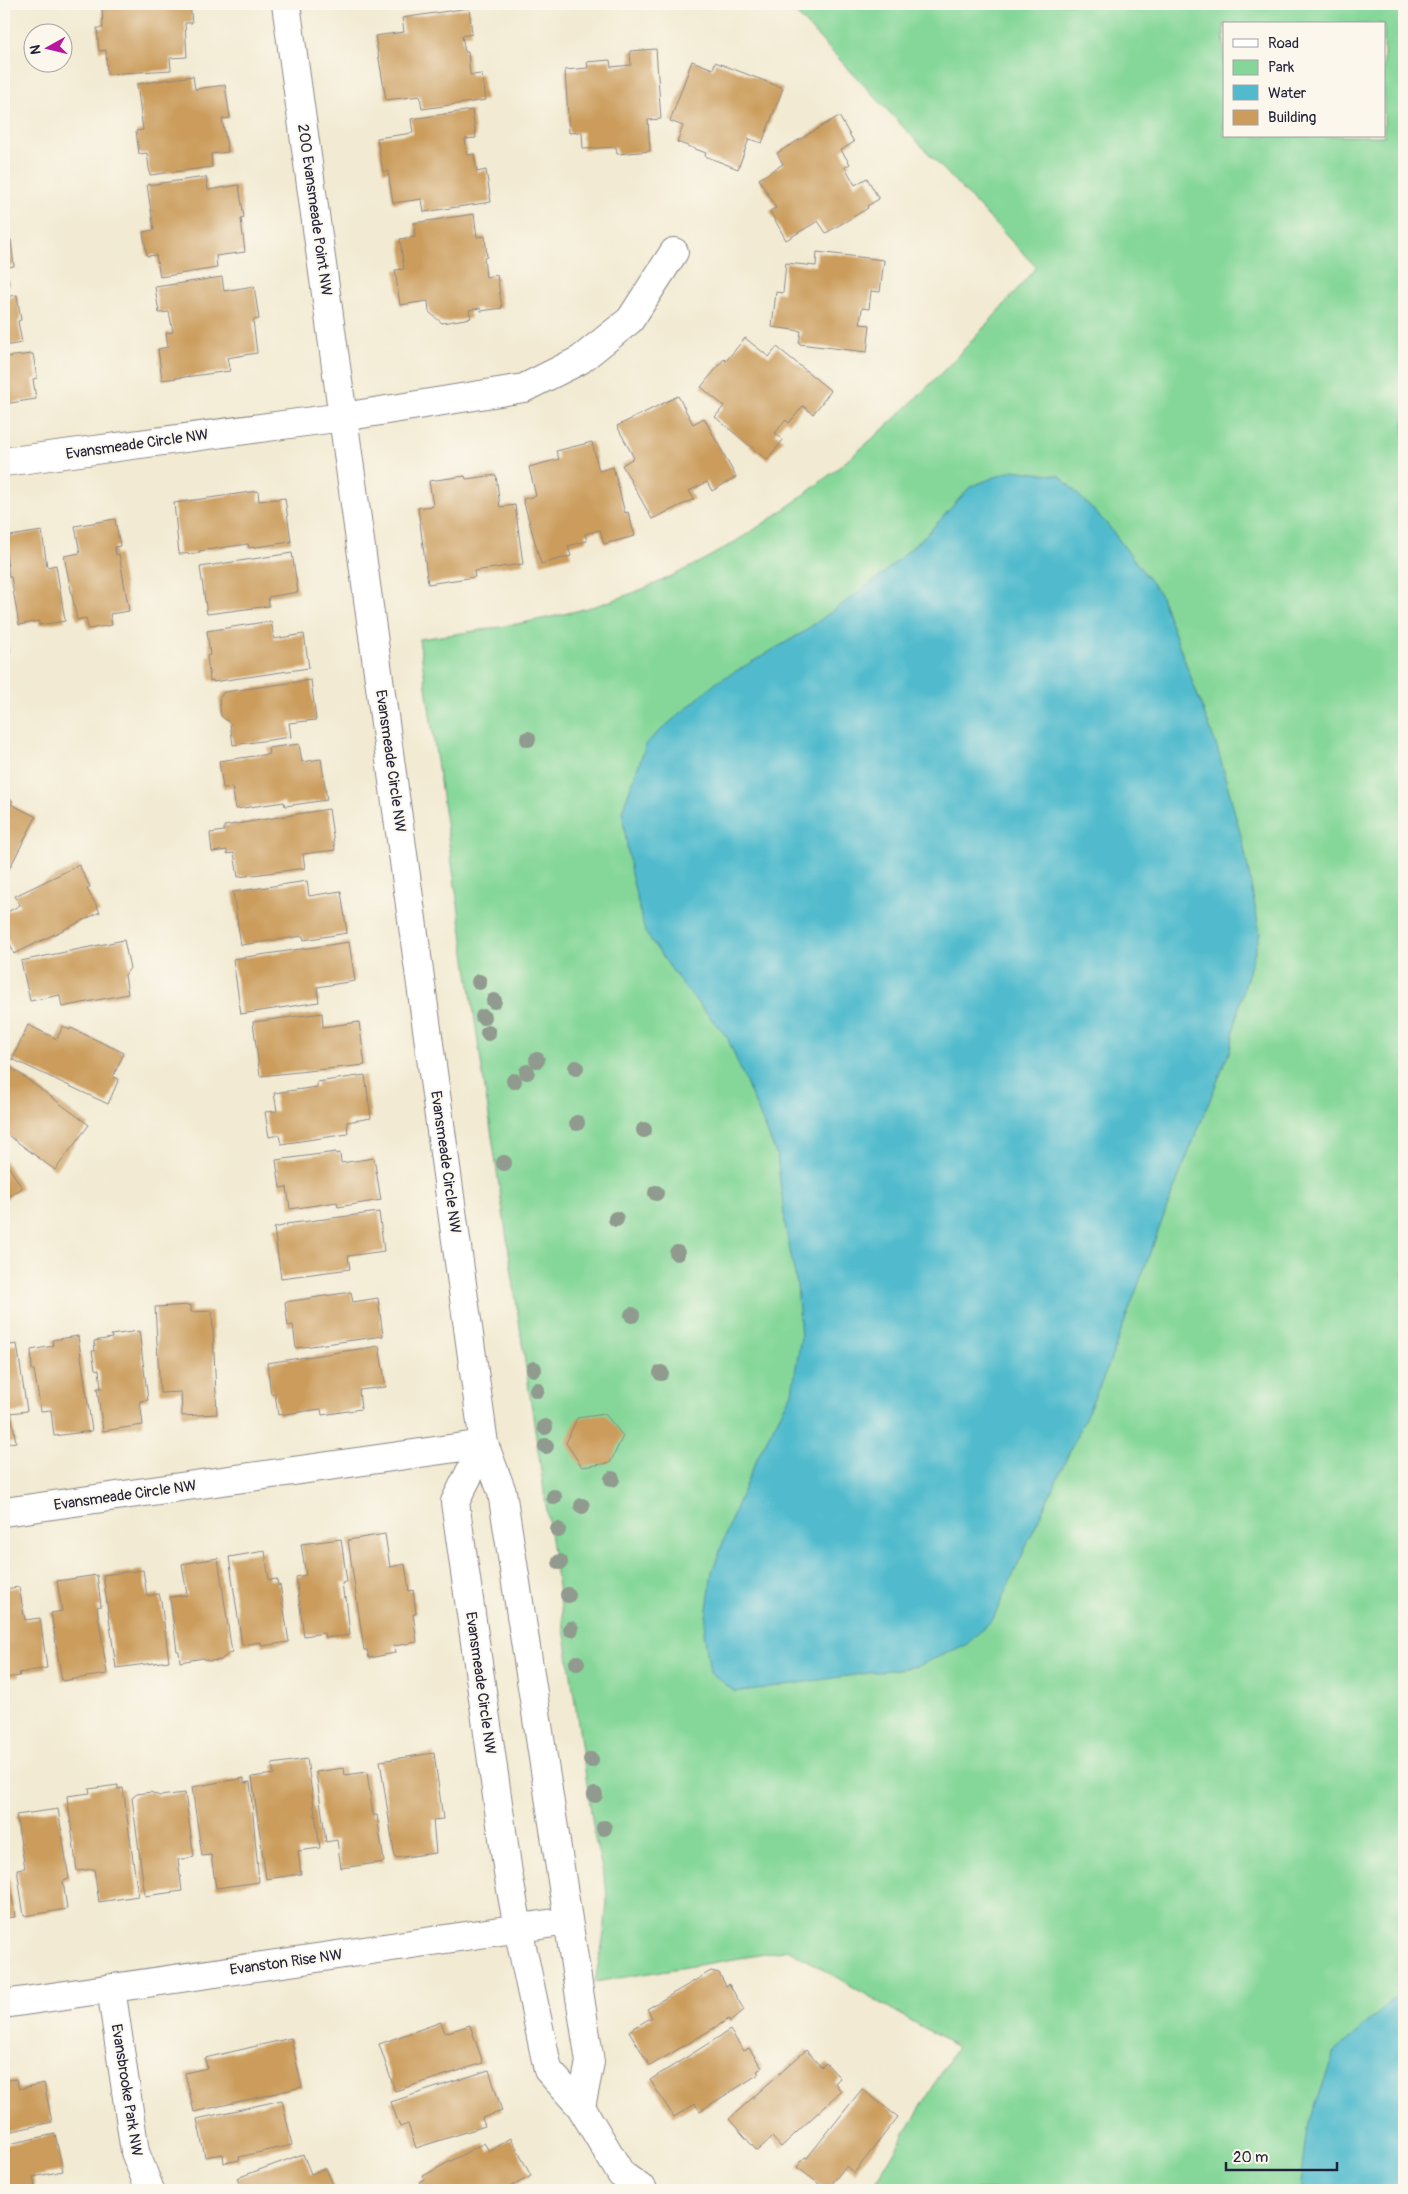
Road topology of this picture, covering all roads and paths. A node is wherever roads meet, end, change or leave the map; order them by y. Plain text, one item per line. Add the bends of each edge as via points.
1 (286, 4) edge
2 (674, 252) dead end
3 (343, 417) junction
4 (4, 462) edge
5 (484, 1444) junction
6 (4, 1512) edge
7 (568, 1921) junction
8 (518, 1928) junction
9 (111, 1988) junction
10 (4, 2004) edge
11 (581, 2107) junction
12 (150, 2190) edge
13 (643, 2190) edge

1 - 3 street, 200 Evansmeade Point NW
2 - 3 street via 630,320 580,360 524,388
3 - 4 street, Evansmeade Circle NW
3 - 5 street, Evansmeade Circle NW
5 - 6 street, Evansmeade Circle NW
5 - 7 street, Evansmeade Circle NW via 502,1492
5 - 8 street, Evansmeade Circle NW via 455,1502
7 - 8 street, Evanston Rise NW
7 - 11 street, Evansmeade Circle NW via 590,2062
8 - 9 street, Evanston Rise NW
8 - 11 street, Evansmeade Circle NW via 548,2070
9 - 10 street, Evanston Rise NW
9 - 12 street, Evansbrooke Park NW via 135,2152
11 - 13 street, Evansmeade Circle NW via 621,2174

